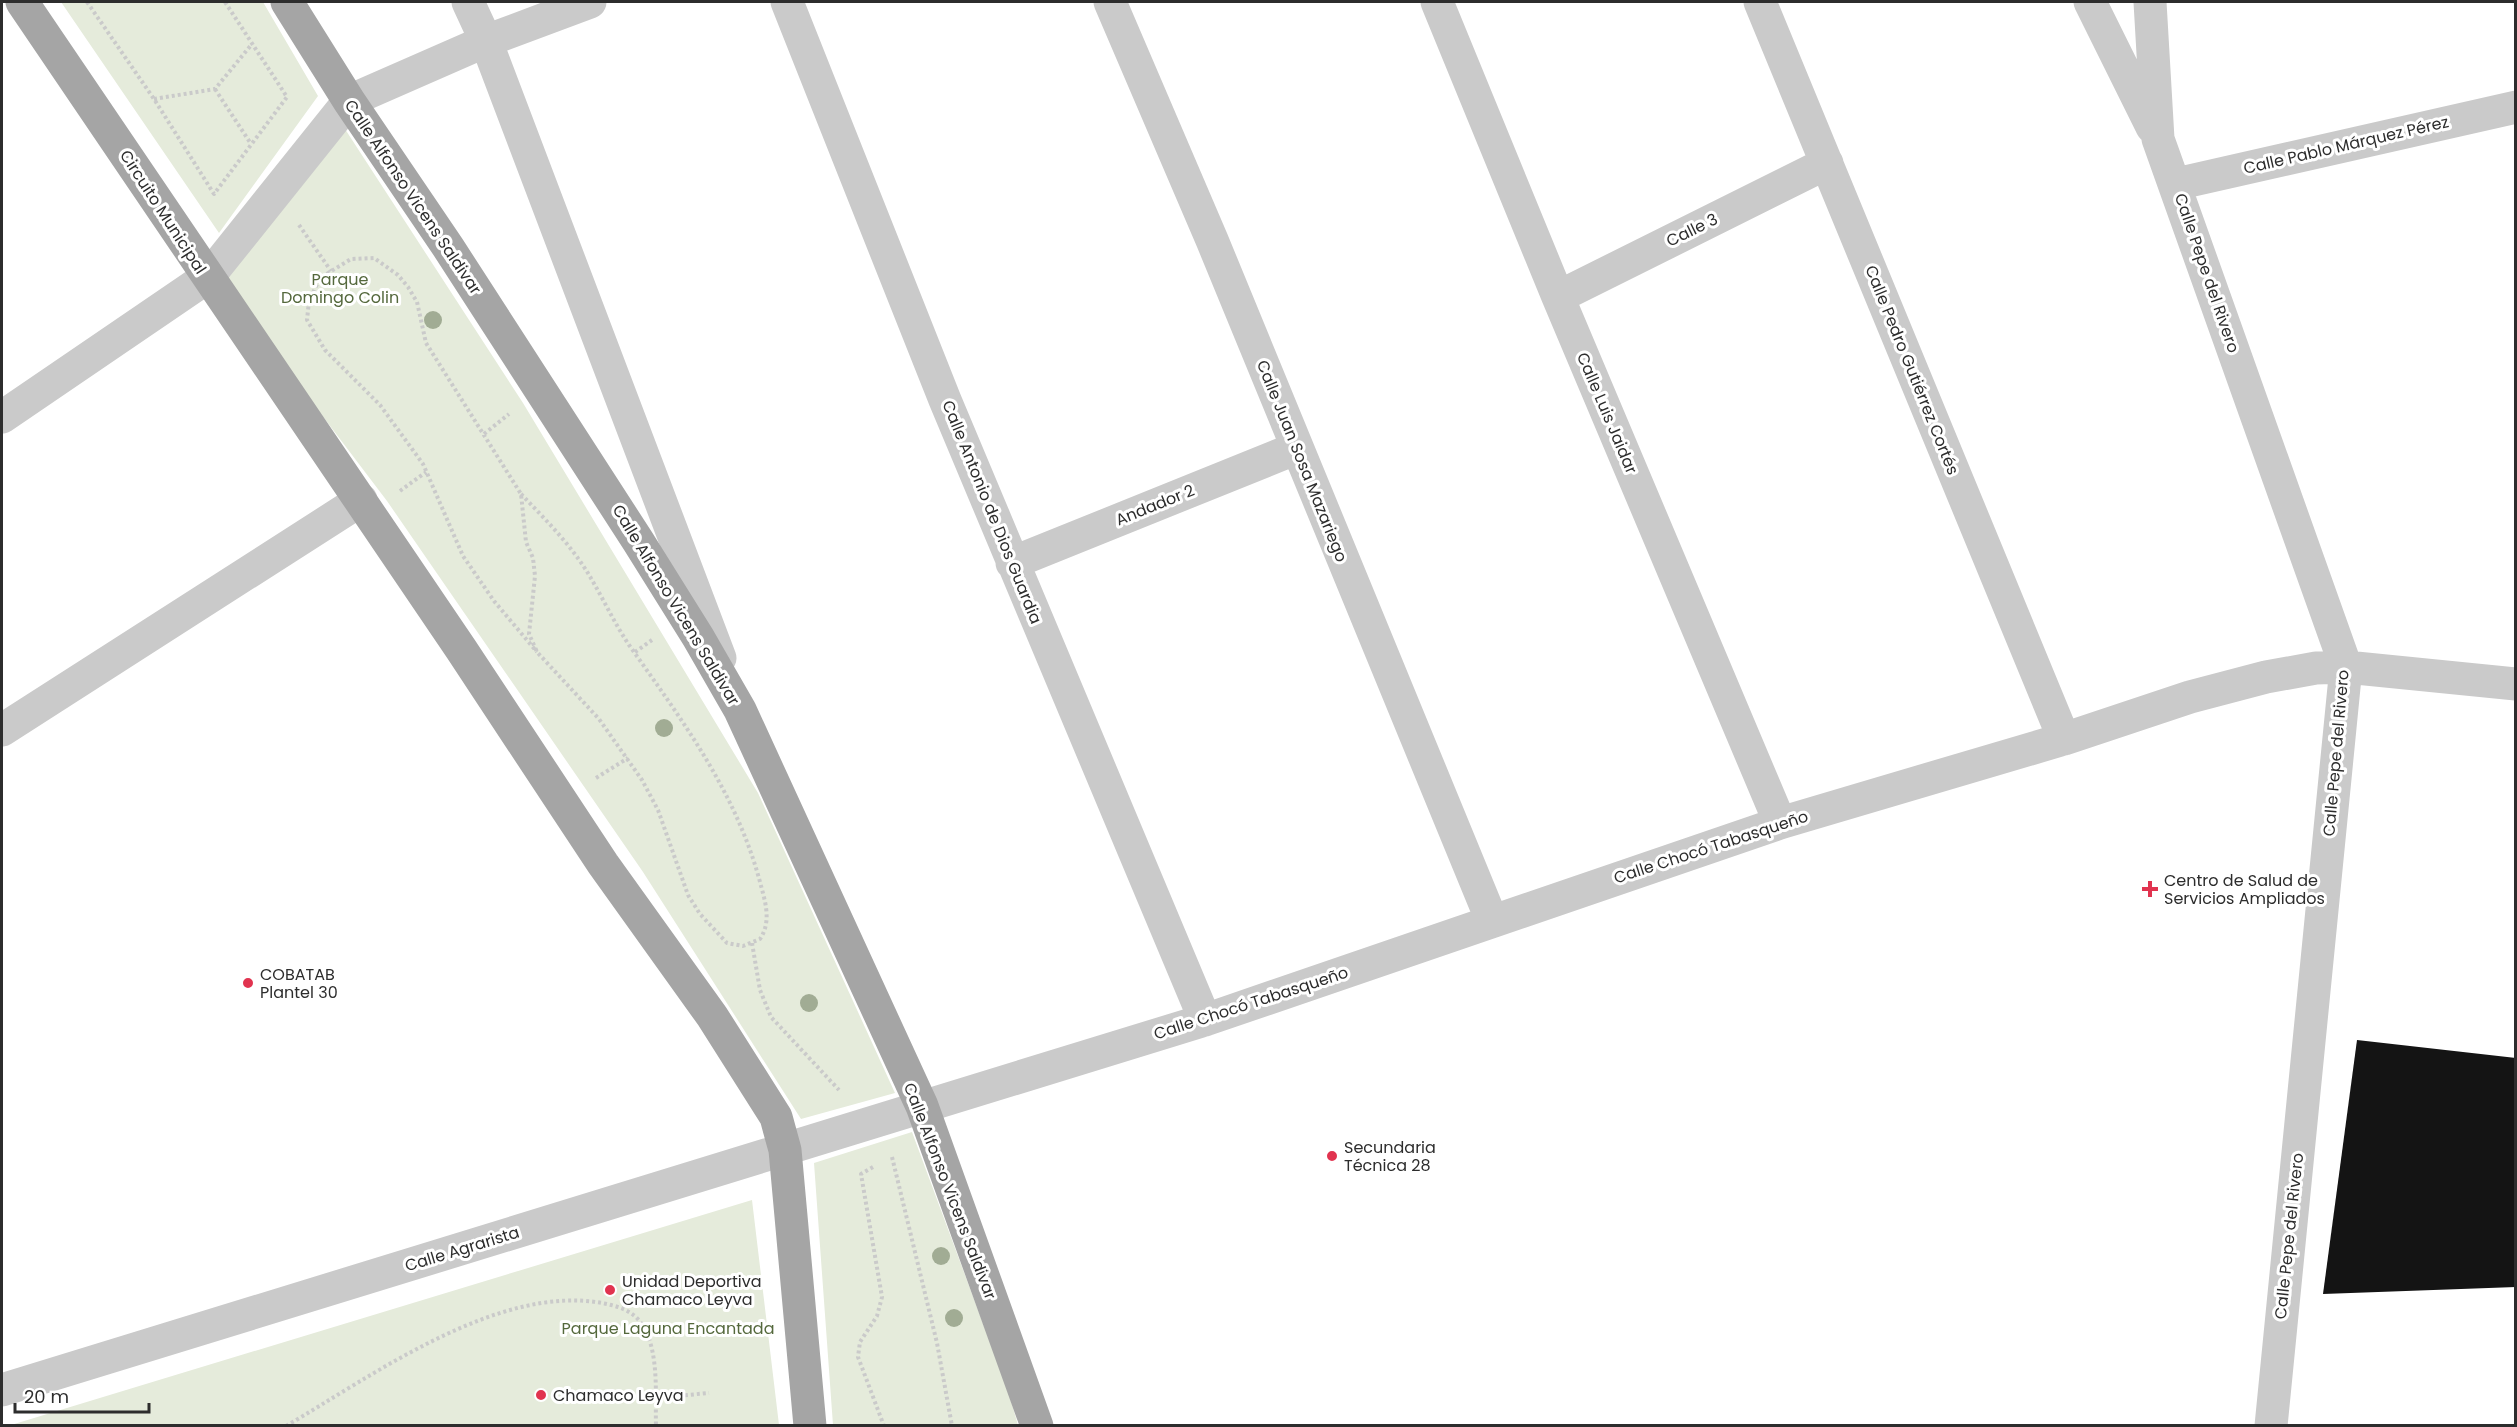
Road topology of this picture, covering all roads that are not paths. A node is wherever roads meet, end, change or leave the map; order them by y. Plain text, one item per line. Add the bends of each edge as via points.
1 (22, 2) edge
2 (287, 2) edge
3 (468, 2) edge
4 (590, 2) edge
5 (787, 2) edge
6 (1110, 2) edge
7 (1437, 2) edge
8 (1760, 2) edge
9 (2090, 2) edge
10 (2150, 2) edge
11 (486, 41) junction
12 (349, 101) junction
13 (2516, 107) edge
14 (2158, 139) junction
15 (1827, 163) junction
16 (2176, 184) junction
17 (209, 276) junction
18 (1558, 297) junction
19 (2, 417) edge
20 (1297, 448) junction
21 (361, 500) junction
22 (1012, 563) junction
23 (2346, 667) junction
24 (2516, 684) edge
25 (740, 710) junction
26 (2, 730) edge
27 (2064, 739) junction
28 (1780, 823) junction
29 (1492, 921) junction
30 (1205, 1020) junction
31 (922, 1106) junction
32 (785, 1150) junction
33 (2, 1390) edge
34 (2272, 1413) edge
35 (810, 1425) edge
36 (1037, 1425) edge
37 (2294, 1425) edge

1 - 17 main road, Circuito Municipal
2 - 12 main road, Calle Alfonso Vicens Saldivar
3 - 11 street
4 - 11 street
5 - 22 street, Calle Antonio de Dios Guardia
6 - 20 street, Calle Juan Sosa Mazariego
7 - 18 street, Calle Luis Jaidar
8 - 15 street, Calle Pedro Gutiérrez Cortés
9 - 14 street
10 - 14 street, Calle Pepe del Rivero
11 - 12 street
11 - 25 street
12 - 17 street
12 - 25 main road, Calle Alfonso Vicens Saldivar via 638,541
13 - 16 street, Calle Pablo Márquez Pérez
14 - 16 street, Calle Pepe del Rivero
15 - 18 street, Calle 3
15 - 27 street, Calle Pedro Gutiérrez Cortés
16 - 23 street, Calle Pepe del Rivero
17 - 19 street, Circuito Municipal
17 - 21 main road
18 - 28 street, Calle Luis Jaidar
20 - 22 street, Andador 2
20 - 29 street, Calle Juan Sosa Mazariego
21 - 26 street
21 - 32 main road via 603,864 756,1083 776,1117
22 - 30 street, Calle Antonio de Dios Guardia
23 - 24 street, Calle Chocó Tabasqueño
23 - 27 street, Calle Chocó Tabasqueño via 2266,677 2190,697
23 - 34 street, Calle Pepe del Rivero
25 - 31 main road, Calle Alfonso Vicens Saldivar
27 - 28 street, Calle Chocó Tabasqueño
28 - 29 street, Calle Chocó Tabasqueño
29 - 30 street, Calle Chocó Tabasqueño
30 - 31 street, Calle Chocó Tabasqueño
31 - 32 street, Calle Agrarista
31 - 36 main road, Calle Alfonso Vicens Saldivar
32 - 33 street, Calle Agrarista
32 - 35 main road
34 - 37 street

